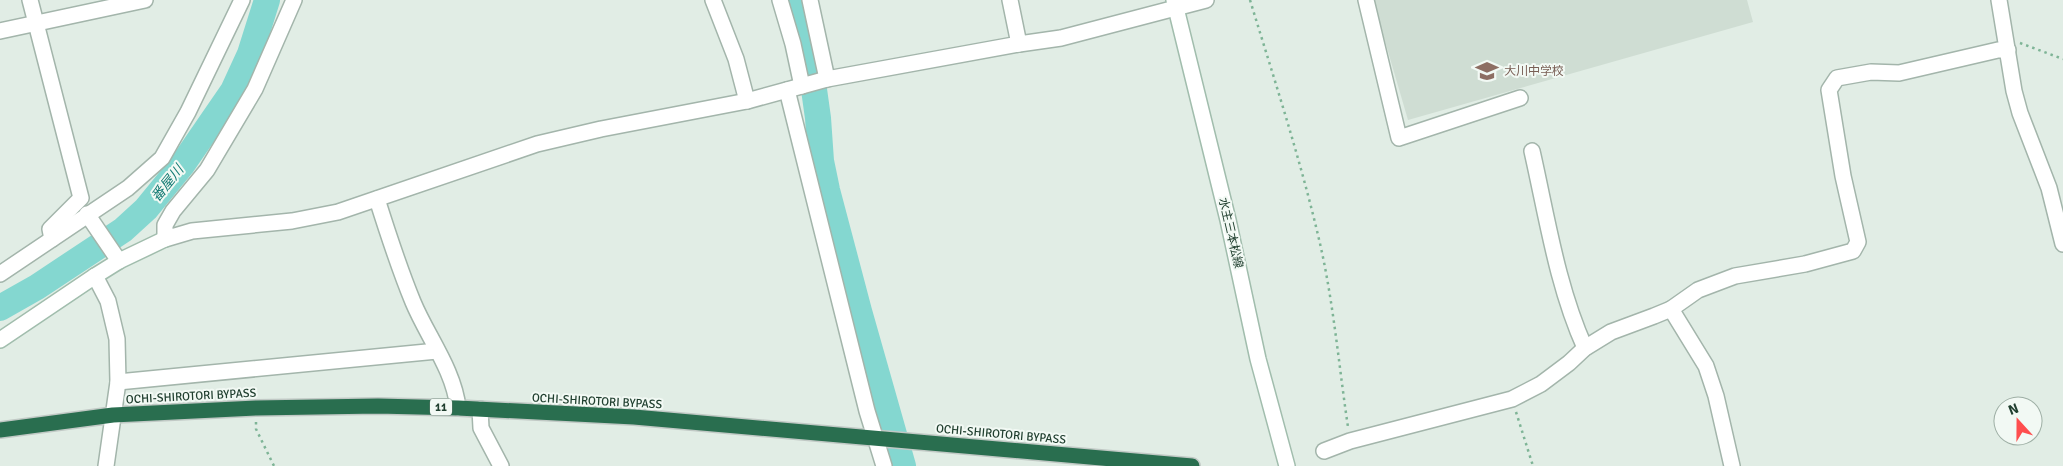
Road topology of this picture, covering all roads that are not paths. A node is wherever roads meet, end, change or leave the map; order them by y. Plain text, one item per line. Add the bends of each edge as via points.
1 (30, 0) edge
2 (145, 0) edge
3 (242, 0) edge
4 (294, 0) edge
5 (713, 0) edge
6 (780, 0) edge
7 (810, 0) edge
8 (1010, 0) edge
9 (1206, 0) edge
10 (1366, 0) edge
11 (1999, 0) edge
12 (1176, 4) edge
13 (35, 22) junction
14 (0, 31) edge
15 (1019, 44) junction
16 (2008, 46) junction
17 (825, 80) junction
18 (798, 87) junction
19 (1520, 98) dead end
20 (747, 101) junction
21 (1532, 151) dead end
22 (377, 199) junction
23 (89, 216) junction
24 (165, 238) junction
25 (52, 240) junction
26 (2063, 244) edge
27 (116, 256) junction
28 (0, 274) edge
29 (94, 276) junction
30 (1671, 309) junction
31 (0, 340) edge
32 (1585, 348) junction
33 (437, 351) junction
34 (118, 382) junction
35 (458, 408) junction
36 (480, 409) junction
37 (113, 415) junction
38 (0, 430) edge
39 (880, 438) junction
40 (1324, 451) dead end
41 (106, 466) edge
42 (501, 466) edge
43 (884, 466) edge
44 (1192, 466) edge
45 (1287, 466) edge
46 (1732, 466) edge

1 - 13 street
2 - 13 street
3 - 23 street via 162,158
4 - 24 street via 255,89 207,170 173,211 166,225
5 - 20 street via 736,60
6 - 18 street via 794,44
7 - 17 street
8 - 15 street
9 - 12 street
10 - 19 street via 1399,138
11 - 16 street
12 - 15 street via 1062,38
12 - 45 street, 水主三本松線 via 1258,359
13 - 14 street
13 - 25 street via 80,198 50,229
15 - 17 street
16 - 26 street via 2020,113 2049,188
16 - 30 street via 1900,73 1871,72 1837,78 1828,90 1858,242 1853,251 1805,264 1735,276 1698,290
17 - 18 street
18 - 20 street
18 - 39 street via 867,411
20 - 22 street via 537,144
21 - 32 street via 1561,284
22 - 24 street via 338,212 292,221 192,231
22 - 33 street via 413,303
23 - 25 street
23 - 27 street
24 - 27 street
25 - 28 street
27 - 29 street
29 - 31 street
29 - 34 street via 108,301 117,339
30 - 32 street via 1611,332
30 - 46 street via 1706,366
32 - 40 street via 1540,384 1512,399 1350,441
33 - 34 street
33 - 35 street via 454,386
34 - 37 street
35 - 36 highway, OCHI-SHIROTORI BYPASS / 11
35 - 37 highway, OCHI-SHIROTORI BYPASS / 11 via 256,408
36 - 39 highway, OCHI-SHIROTORI BYPASS / 11 via 634,417
36 - 42 street via 481,428
37 - 38 highway, OCHI-SHIROTORI BYPASS / 11
37 - 41 street
39 - 43 street
39 - 44 highway, OCHI-SHIROTORI BYPASS / 11

